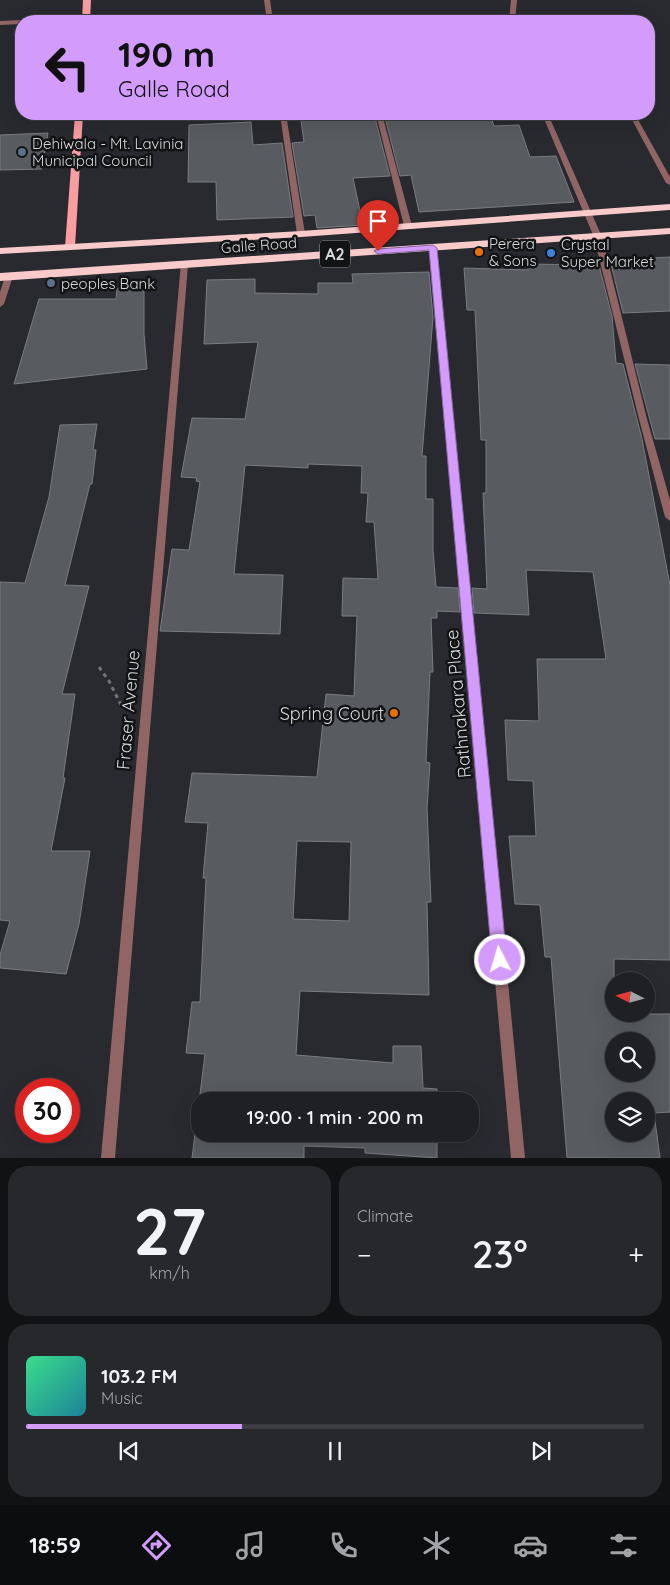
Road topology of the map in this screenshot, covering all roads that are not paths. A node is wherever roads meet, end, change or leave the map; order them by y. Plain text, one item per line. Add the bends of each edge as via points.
1 (87, 0) edge
2 (267, 0) edge
3 (514, 0) edge
4 (86, 15) edge
5 (269, 15) edge
6 (513, 15) edge
7 (15, 22) edge
8 (0, 23) edge
9 (79, 120) edge
10 (285, 120) edge
11 (381, 120) edge
12 (548, 120) edge
13 (635, 120) edge
14 (670, 183) edge
15 (670, 207) edge
16 (589, 213) junction
17 (408, 226) junction
18 (670, 231) edge
19 (301, 234) junction
20 (598, 237) junction
21 (70, 247) junction
22 (433, 248) junction
23 (0, 251) edge
24 (184, 265) junction
25 (5, 277) edge
26 (0, 304) edge
27 (670, 517) edge
28 (108, 1158) edge
29 (518, 1158) edge

1 - 4 main road
2 - 5 street
3 - 6 street
7 - 8 street
9 - 21 main road
10 - 19 street
11 - 17 street
12 - 16 street
13 - 14 street
15 - 16 highway, Galle Road / A2
16 - 17 highway, Galle Road / A2
16 - 20 street
17 - 19 highway, Galle Road / A2
18 - 20 highway, Galle Road / A2
19 - 21 highway, Galle Road / A2
20 - 22 highway, Galle Road / A2
20 - 27 street
21 - 23 highway, Galle Road / A2
22 - 24 highway, Galle Road / A2
22 - 29 street, Rathnakara Place
24 - 25 highway, Galle Road / A2
24 - 28 street, Fraser Avenue
25 - 26 street

